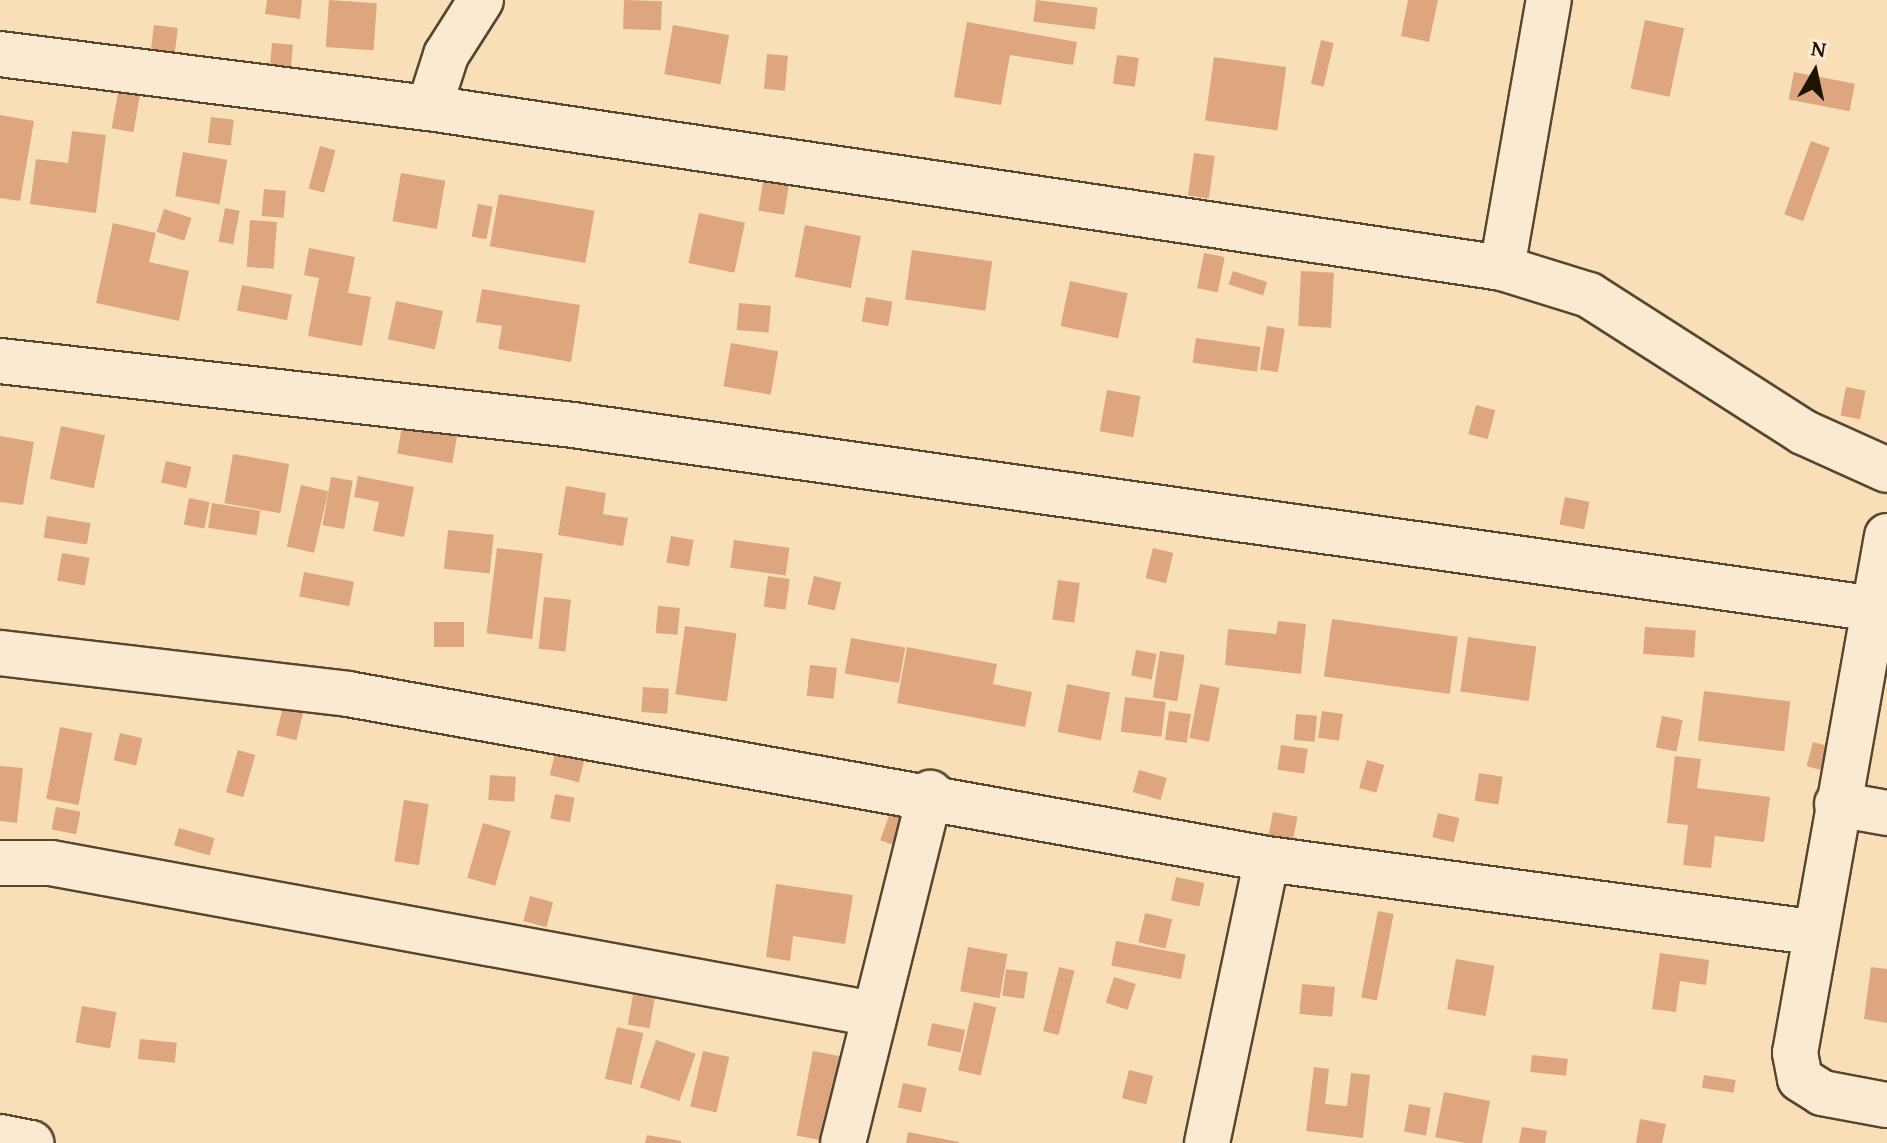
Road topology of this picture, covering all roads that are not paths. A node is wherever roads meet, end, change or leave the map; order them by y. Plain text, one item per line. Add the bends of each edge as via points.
1 (481, 0) edge
2 (1549, 0) edge
3 (0, 54) edge
4 (429, 108) junction
5 (1502, 268) junction
6 (0, 361) edge
7 (1887, 470) edge
8 (1887, 536) edge
9 (1875, 609) junction
10 (0, 653) edge
11 (930, 793) junction
12 (1837, 804) junction
13 (1887, 813) edge
14 (1267, 859) junction
15 (0, 863) edge
16 (1811, 932) junction
17 (874, 1014) junction
18 (1887, 1105) edge
19 (0, 1137) edge
20 (31, 1143) edge
21 (843, 1143) edge
22 (1207, 1143) edge

1 - 4 street via 446,55
2 - 5 street
3 - 4 street
4 - 5 street
5 - 7 street via 1589,295 1803,432
6 - 9 street via 573,425
8 - 9 street
9 - 12 street
10 - 11 street via 348,694
11 - 14 street
11 - 17 street
12 - 13 street
12 - 16 street
14 - 16 street
14 - 22 street
15 - 17 street via 51,863
16 - 18 street via 1795,1053 1800,1079 1822,1093
17 - 21 street
19 - 20 street

